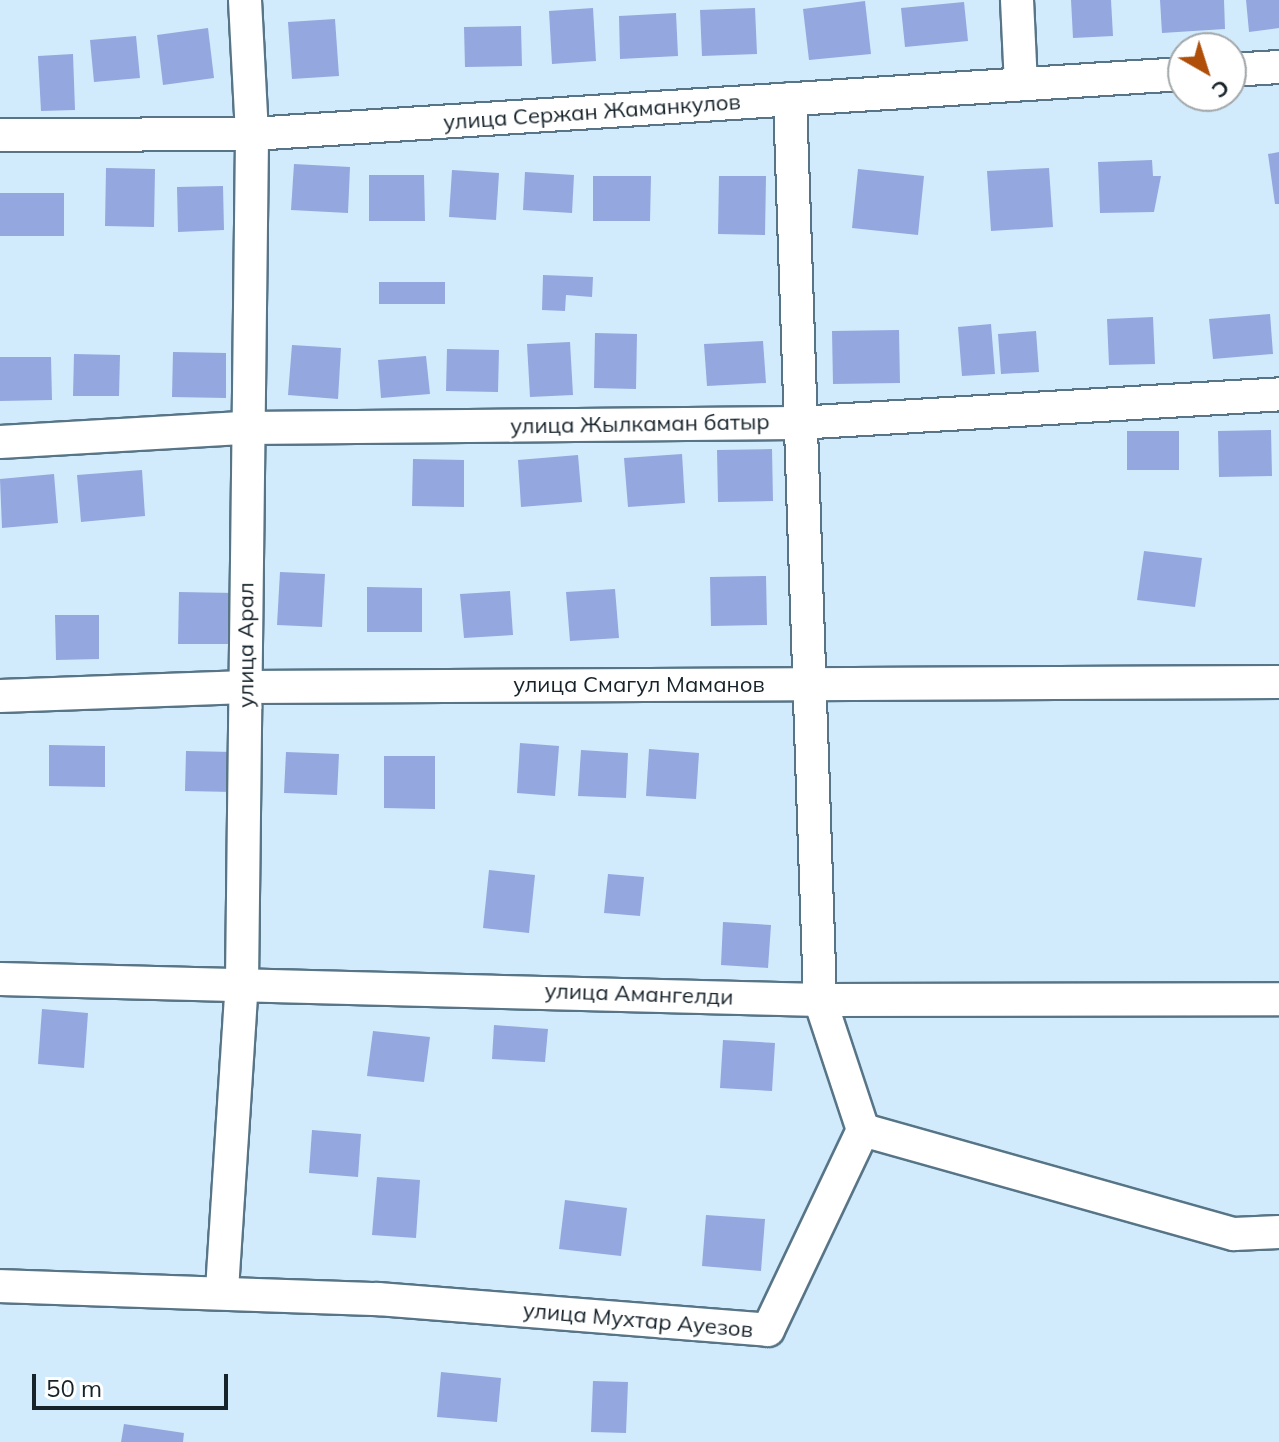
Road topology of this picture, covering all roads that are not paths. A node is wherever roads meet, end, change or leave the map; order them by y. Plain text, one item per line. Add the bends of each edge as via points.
1 (245, 0) edge
2 (1017, 0) edge
3 (1279, 67) edge
4 (1247, 69) edge
5 (1167, 75) edge
6 (1021, 84) junction
7 (790, 99) junction
8 (252, 134) junction
9 (0, 135) edge
10 (1279, 394) edge
11 (797, 423) junction
12 (246, 428) junction
13 (0, 442) edge
14 (1279, 682) edge
15 (807, 684) junction
16 (246, 687) junction
17 (0, 696) edge
18 (0, 979) edge
19 (242, 982) junction
20 (1279, 999) edge
21 (820, 1000) junction
22 (863, 1130) junction
23 (1279, 1232) edge
24 (0, 1286) edge
25 (222, 1290) junction

1 - 8 street, улица Арал
2 - 6 street
3 - 4 street
5 - 6 street, улица Сержан Жаманкулов
6 - 7 street, улица Сержан Жаманкулов
7 - 8 street, улица Сержан Жаманкулов
7 - 11 street
8 - 9 street, улица Сержан Жаманкулов
8 - 12 street, улица Арал
10 - 11 street, улица Жылкаман батыр
11 - 12 street, улица Жылкаман батыр
11 - 15 street
12 - 13 street, улица Жылкаман батыр
12 - 16 street, улица Арал
14 - 15 street, улица Смагул Маманов
15 - 16 street, улица Смагул Маманов
15 - 21 street
16 - 17 street, улица Смагул Маманов
16 - 19 street, улица Арал
18 - 19 street, улица Амангелди
19 - 21 street, улица Амангелди
19 - 25 street, улица Арал
20 - 21 street, улица Амангелди
21 - 22 street
22 - 23 street via 1234,1234
22 - 25 street, улица Мухтар Ауезов via 768,1330
24 - 25 street, улица Мухтар Ауезов

